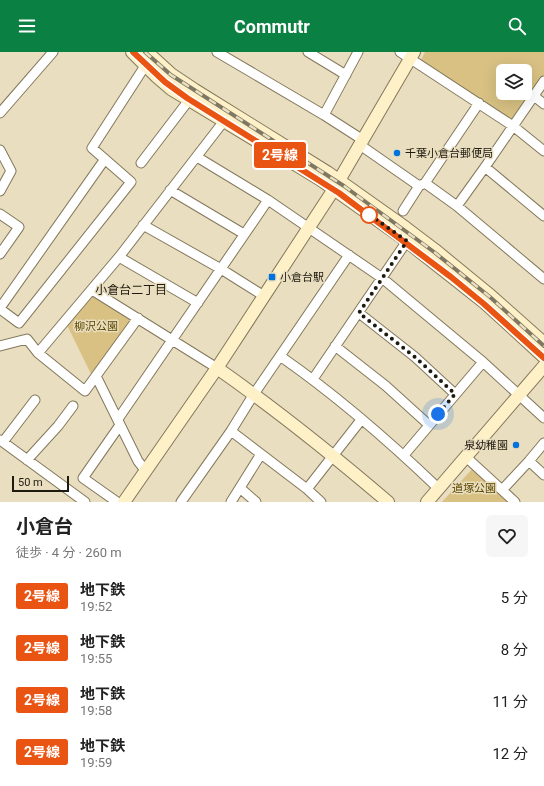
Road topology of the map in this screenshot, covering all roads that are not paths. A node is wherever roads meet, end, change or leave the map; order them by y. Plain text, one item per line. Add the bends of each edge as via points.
1 (53, 52) edge
2 (132, 52) edge
3 (147, 52) edge
4 (217, 52) edge
5 (308, 52) edge
6 (358, 52) edge
7 (400, 52) edge
8 (413, 55) edge
9 (145, 66) junction
10 (346, 75) junction
11 (544, 81) edge
12 (534, 96) junction
13 (188, 100) junction
14 (479, 103) junction
15 (544, 104) edge
16 (0, 113) edge
17 (324, 115) junction
18 (224, 121) junction
19 (513, 126) junction
20 (362, 143) junction
21 (0, 150) edge
22 (544, 152) edge
23 (197, 157) junction
24 (105, 159) junction
25 (142, 163) dead end
26 (485, 167) junction
27 (337, 185) junction
28 (422, 185) junction
29 (170, 190) junction
30 (0, 191) edge
31 (268, 200) junction
32 (457, 206) junction
33 (403, 211) dead end
34 (0, 214) edge
35 (544, 216) edge
36 (143, 225) junction
37 (310, 227) junction
38 (244, 234) junction
39 (407, 241) junction
40 (0, 254) edge
41 (349, 255) junction
42 (119, 257) junction
43 (221, 269) junction
44 (382, 278) junction
45 (544, 278) edge
46 (92, 290) junction
47 (264, 296) junction
48 (198, 303) junction
49 (0, 308) edge
50 (359, 313) junction
51 (138, 318) junction
52 (173, 340) junction
53 (544, 343) edge
54 (0, 346) edge
55 (336, 346) junction
56 (38, 353) junction
57 (280, 356) junction
58 (544, 357) edge
59 (483, 362) junction
60 (544, 366) edge
61 (217, 368) junction
62 (96, 376) junction
63 (313, 379) junction
64 (254, 394) junction
65 (455, 394) junction
66 (520, 394) junction
67 (35, 400) dead end
68 (73, 406) dead end
69 (544, 418) edge
70 (361, 420) junction
71 (119, 422) junction
72 (429, 425) junction
73 (231, 431) junction
74 (2, 441) edge
75 (544, 443) edge
76 (261, 454) junction
77 (334, 455) junction
78 (404, 455) junction
79 (466, 457) junction
80 (27, 460) junction
81 (529, 461) junction
82 (145, 470) junction
83 (544, 474) edge
84 (240, 488) junction
85 (307, 489) junction
86 (439, 489) junction
87 (502, 490) junction
88 (85, 502) edge
89 (117, 502) edge
90 (124, 502) edge
91 (181, 502) edge
92 (231, 502) edge
93 (256, 502) edge
94 (321, 502) edge
95 (388, 502) edge
96 (427, 502) edge
97 (515, 502) edge

1 - 16 street
2 - 9 street
3 - 27 street via 171,74
4 - 17 street
5 - 10 street
6 - 10 street
7 - 8 street
8 - 14 street
8 - 20 street
9 - 13 street
9 - 24 street via 92,148
10 - 17 street
11 - 12 street
12 - 15 street
12 - 19 street
13 - 18 street
13 - 25 street
14 - 19 street
14 - 28 street
17 - 20 street
18 - 23 street
18 - 27 street
19 - 22 street
19 - 26 street
20 - 27 street
20 - 28 street
21 - 30 street via 11,171
23 - 29 street
23 - 31 street
24 - 49 street
24 - 49 street via 131,182 19,323
26 - 32 street
26 - 35 street
27 - 37 street
27 - 39 street
27 - 53 street via 435,250
28 - 32 street
28 - 33 street
29 - 36 street
29 - 38 street
31 - 37 street
31 - 38 street
32 - 45 street
34 - 40 street via 19,227
36 - 42 street
36 - 43 street
37 - 41 street
37 - 47 street
38 - 43 street
39 - 44 street
39 - 58 street via 484,303
41 - 44 street
41 - 57 street
42 - 46 street
42 - 48 street
43 - 47 street
43 - 48 street
44 - 50 street
44 - 59 street
46 - 51 street
46 - 56 street
47 - 61 street
48 - 52 street
50 - 55 street
50 - 65 street via 415,357
51 - 52 street
51 - 62 street
52 - 61 street
52 - 71 street
54 - 56 street via 27,339
55 - 63 street
55 - 72 street
56 - 62 street via 85,391
57 - 63 street
57 - 64 street
59 - 65 street
59 - 66 street
60 - 66 street
61 - 64 street
61 - 82 street
62 - 71 street
63 - 70 street
64 - 73 street
64 - 77 street
65 - 72 street
66 - 69 street
66 - 79 street
67 - 74 street
68 - 80 street
70 - 77 street
70 - 78 street
71 - 82 street
71 - 89 street via 83,478
72 - 78 street
73 - 76 street
73 - 91 street
74 - 80 street
75 - 81 street
76 - 84 street
76 - 85 street
77 - 85 street
77 - 95 street
78 - 86 street
79 - 86 street
79 - 87 street
80 - 88 street
81 - 83 street
81 - 87 street
82 - 90 street
84 - 92 street
84 - 93 street
85 - 94 street
86 - 96 street
87 - 97 street

